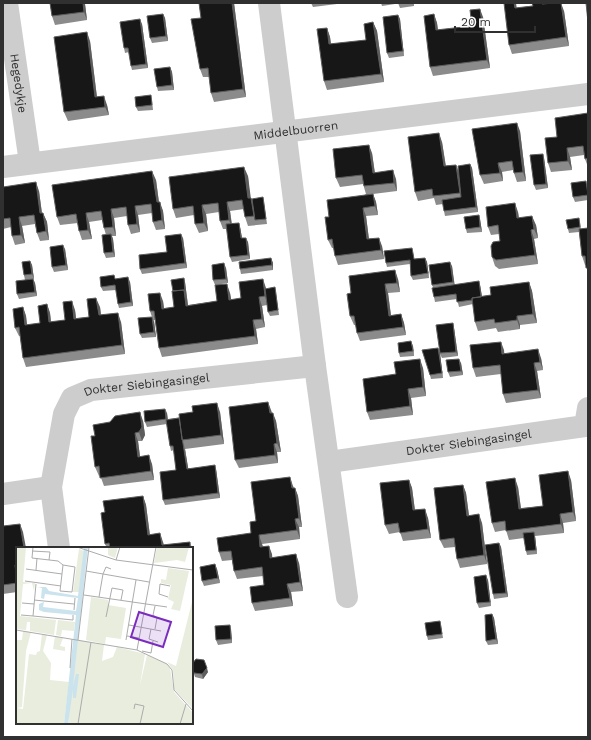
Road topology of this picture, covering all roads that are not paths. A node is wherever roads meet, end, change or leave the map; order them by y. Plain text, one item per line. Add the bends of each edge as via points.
1 (7, 3) edge
2 (269, 3) edge
3 (588, 94) edge
4 (287, 130) junction
5 (30, 163) junction
6 (3, 166) edge
7 (315, 366) junction
8 (587, 425) edge
9 (329, 462) junction
10 (51, 487) junction
11 (3, 494) edge
12 (59, 547) edge
13 (347, 597) dead end

1 - 5 street, Hegedykje
2 - 4 street
3 - 4 street, Middelbuorren
4 - 5 street, Middelbuorren
4 - 7 street
5 - 6 street, Middelbuorren
7 - 9 street
7 - 10 street, Dokter Siebingasingel via 91,390 72,398 64,414
8 - 9 street, Dokter Siebingasingel
9 - 13 street
10 - 11 street
10 - 12 street, Dokter Siebingasingel

